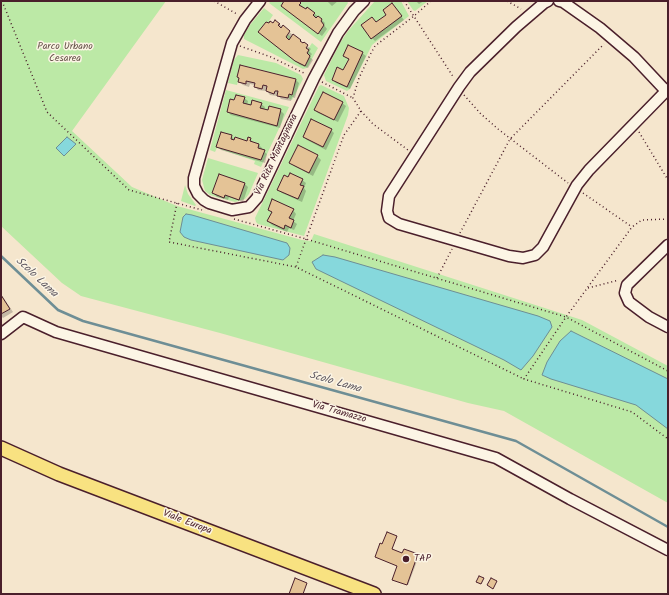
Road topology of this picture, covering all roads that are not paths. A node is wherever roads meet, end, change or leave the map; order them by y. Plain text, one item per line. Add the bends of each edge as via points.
1 (260, 1) edge
2 (364, 1) edge
3 (548, 1) edge
4 (559, 1) edge
5 (667, 90) edge
6 (668, 245) edge
7 (668, 327) edge
8 (1, 334) edge
9 (1, 448) edge
10 (668, 550) edge
11 (374, 594) edge

1 - 2 street, Via Rita Montagnana via 232,43 194,178 194,186 204,200 232,210 249,207 257,198 338,33
3 - 5 street via 516,27 459,86 389,196 389,218 399,224 509,256 523,258 535,254 543,247 575,188 589,170
4 - 5 street via 611,37
6 - 7 street via 627,285 625,293 629,302
8 - 10 street, Via Tramazzo via 23,318 56,332 496,458
9 - 11 main road, Viale Europa via 59,474

